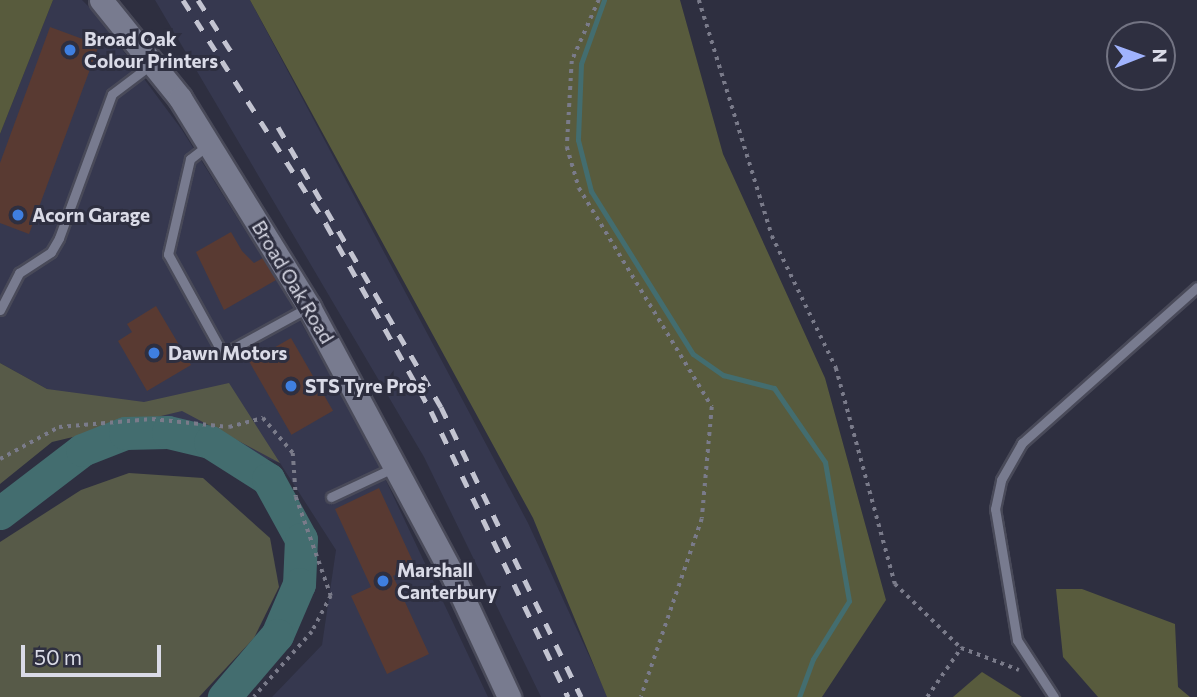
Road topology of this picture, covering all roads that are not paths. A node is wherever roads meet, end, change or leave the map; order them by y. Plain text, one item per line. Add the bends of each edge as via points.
1 (101, 0) edge
2 (154, 62) junction
3 (208, 145) junction
4 (1197, 286) edge
5 (309, 307) junction
6 (0, 310) edge
7 (396, 467) junction
8 (331, 497) dead end
9 (509, 697) edge
10 (1054, 697) edge

1 - 2 street, Broad Oak Road
2 - 3 street, Broad Oak Road
2 - 6 lane via 112,94 59,238 19,273
3 - 5 street, Broad Oak Road
3 - 5 lane via 190,159 168,254 223,354
4 - 10 lane via 1022,443 1001,480 995,509 1001,567 1017,640 1034,675
5 - 7 street, Broad Oak Road
7 - 8 lane
7 - 9 street, Broad Oak Road

